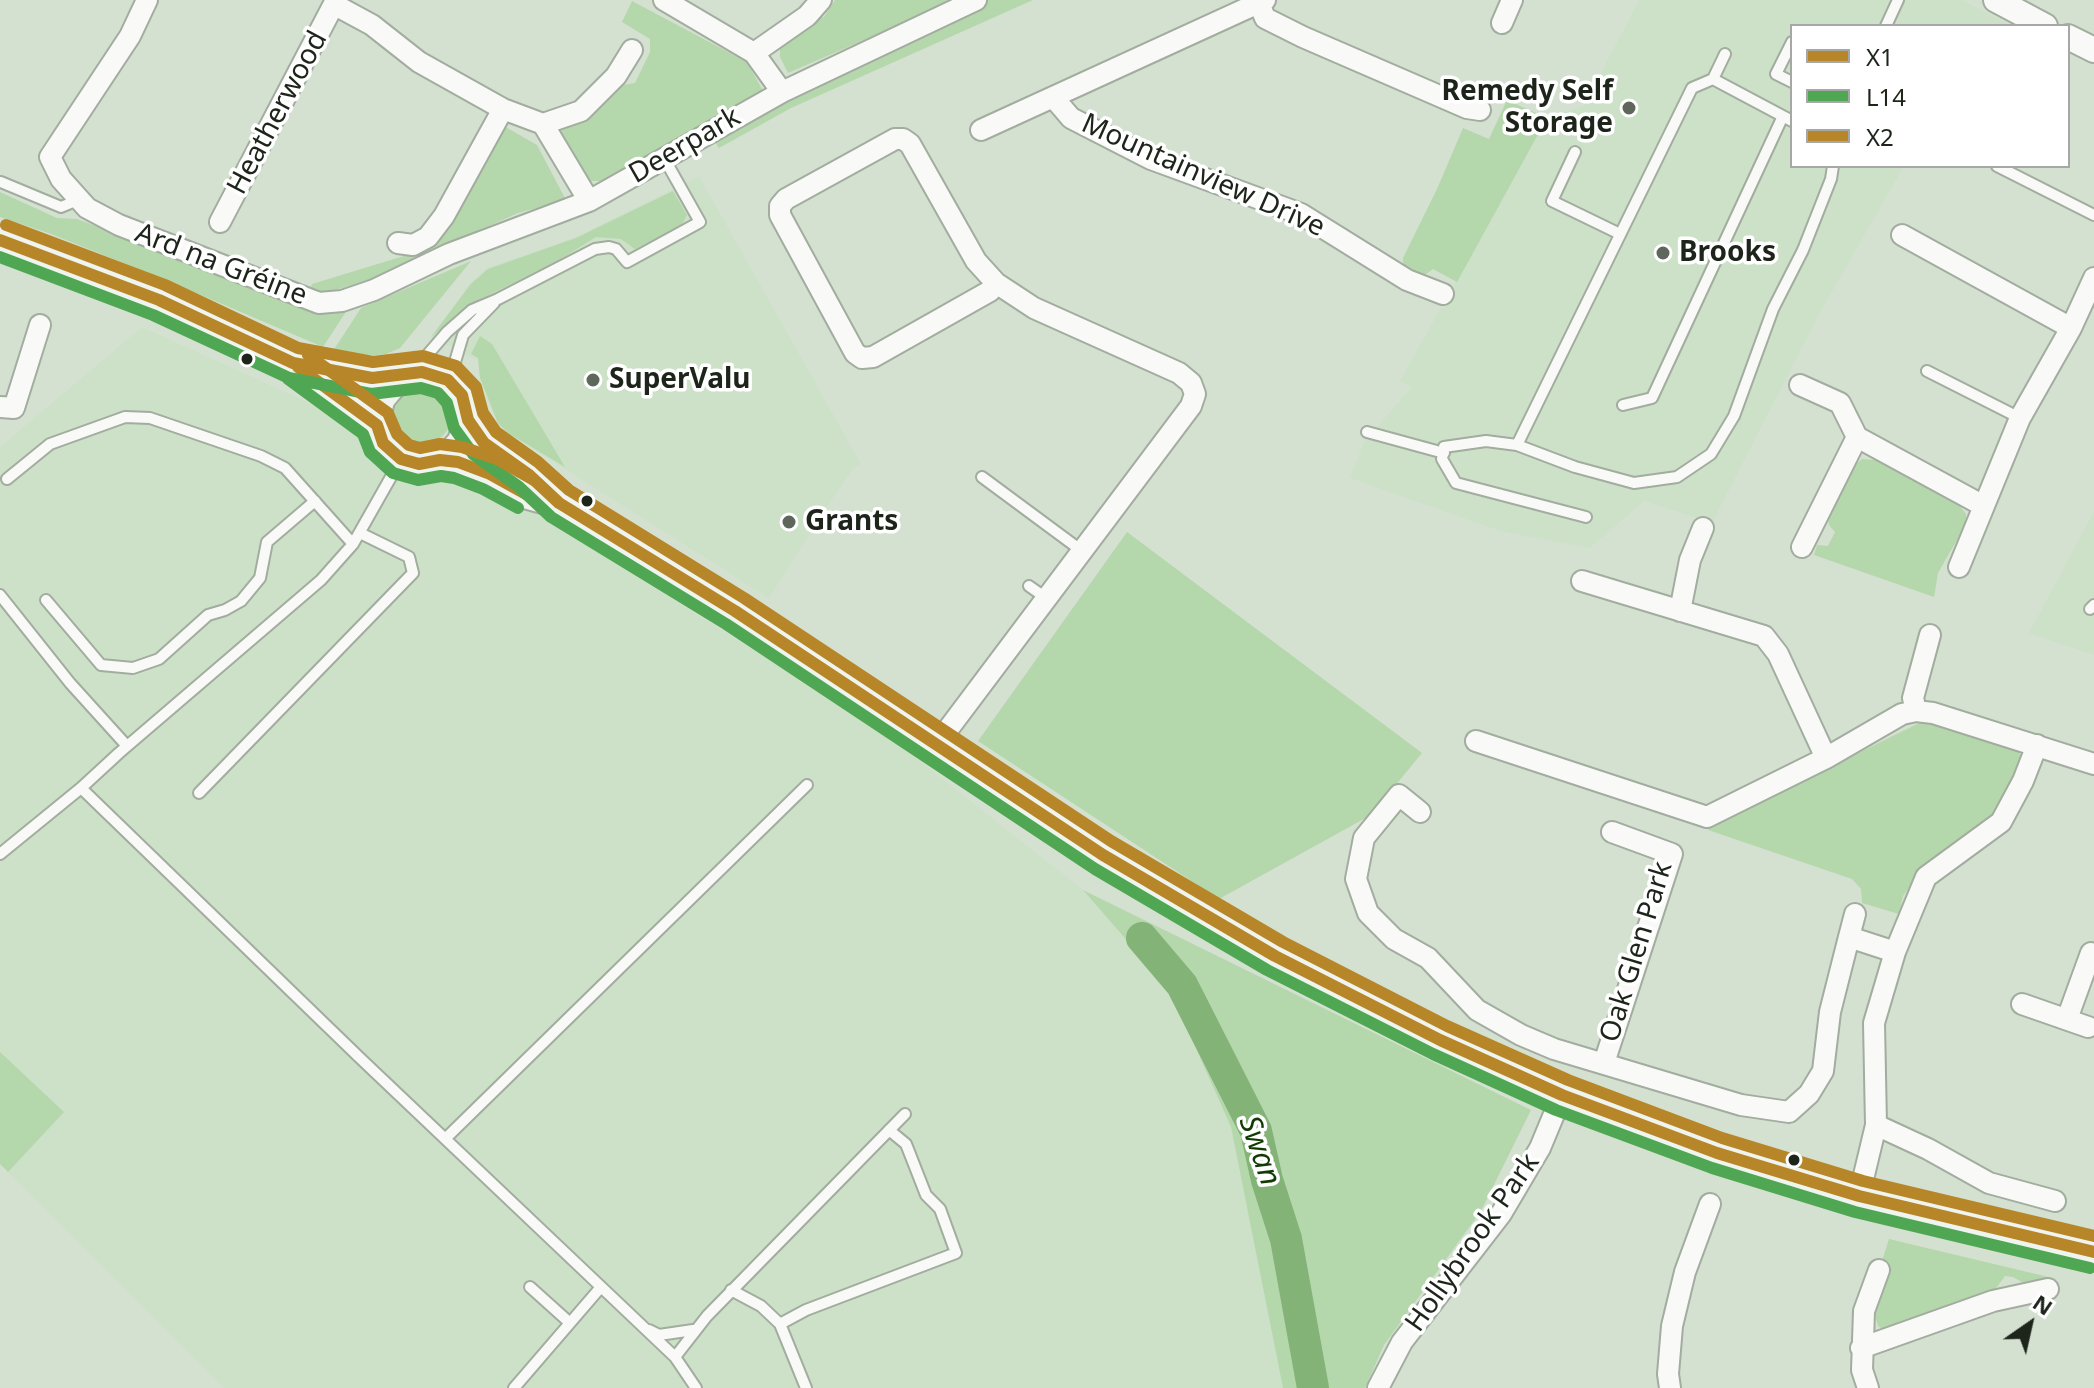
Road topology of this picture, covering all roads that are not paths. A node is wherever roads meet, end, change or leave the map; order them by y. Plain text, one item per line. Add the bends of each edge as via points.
1 (147, 0) edge
2 (664, 0) edge
3 (821, 0) edge
4 (976, 0) edge
5 (1512, 0) edge
6 (1898, 0) edge
7 (1996, 0) edge
8 (1262, 1) edge
9 (336, 2) edge
10 (1502, 23) dead end
11 (1887, 24) edge
12 (2041, 24) edge
13 (2070, 38) edge
14 (1790, 46) edge
15 (632, 50) dead end
16 (2094, 50) edge
17 (754, 53) junction
18 (1725, 54) dead end
19 (1713, 79) junction
20 (1790, 81) edge
21 (782, 92) junction
22 (1053, 97) junction
23 (503, 109) junction
24 (1480, 110) dead end
25 (1787, 118) edge
26 (543, 124) junction
27 (981, 130) dead end
28 (1575, 152) dead end
29 (664, 158) junction
30 (1832, 168) edge
31 (2001, 168) edge
32 (1, 182) edge
33 (78, 200) junction
34 (589, 201) junction
35 (2094, 215) edge
36 (220, 222) dead end
37 (1620, 234) junction
38 (1902, 235) dead end
39 (0, 240) edge
40 (398, 243) dead end
41 (2094, 278) edge
42 (996, 283) junction
43 (1443, 294) dead end
44 (498, 299) junction
45 (40, 325) dead end
46 (2071, 328) junction
47 (293, 363) junction
48 (1927, 371) dead end
49 (410, 373) junction
50 (1800, 385) dead end
51 (457, 388) junction
52 (1623, 405) dead end
53 (0, 407) edge
54 (2020, 418) junction
55 (468, 420) junction
56 (377, 425) junction
57 (1367, 432) dead end
58 (1857, 437) junction
59 (1517, 445) junction
60 (1444, 453) junction
61 (401, 459) junction
62 (440, 460) junction
63 (982, 477) dead end
64 (7, 479) dead end
65 (315, 501) junction
66 (559, 503) junction
67 (1982, 505) junction
68 (1586, 517) dead end
69 (1703, 528) dead end
70 (360, 533) junction
71 (353, 544) junction
72 (1802, 547) dead end
73 (1082, 551) junction
74 (1959, 567) dead end
75 (1582, 581) dead end
76 (1029, 586) dead end
77 (0, 595) edge
78 (1046, 598) junction
79 (46, 600) dead end
80 (1680, 611) junction
81 (1930, 635) dead end
82 (1916, 711) junction
83 (1476, 741) dead end
84 (937, 744) junction
85 (2037, 745) junction
86 (127, 746) junction
87 (1826, 758) junction
88 (2094, 764) edge
89 (807, 785) dead end
90 (81, 788) junction
91 (199, 793) dead end
92 (1420, 812) dead end
93 (1612, 832) dead end
94 (0, 854) edge
95 (1855, 914) dead end
96 (1849, 937) junction
97 (1895, 952) junction
98 (2094, 954) edge
99 (2022, 1004) dead end
100 (2067, 1019) junction
101 (2088, 1027) dead end
102 (1604, 1063) junction
103 (1562, 1095) junction
104 (905, 1114) dead end
105 (1876, 1125) junction
106 (889, 1130) junction
107 (446, 1138) junction
108 (1859, 1196) junction
109 (2055, 1201) dead end
110 (1710, 1204) dead end
111 (2094, 1252) edge
112 (1879, 1270) dead end
113 (530, 1287) dead end
114 (601, 1287) junction
115 (2048, 1289) dead end
116 (731, 1290) junction
117 (570, 1323) junction
118 (780, 1324) junction
119 (642, 1327) junction
120 (693, 1330) junction
121 (1861, 1348) junction
122 (675, 1357) junction
123 (514, 1388) edge
124 (696, 1388) edge
125 (806, 1388) edge
126 (1378, 1388) edge
127 (1670, 1388) edge
128 (1868, 1388) edge

1 - 33 street, Ard na Gréine via 130,36 50,157
2 - 17 street
3 - 17 street
4 - 21 street, Deerpark
5 - 10 street
6 - 11 lane
7 - 12 street
8 - 22 street, Mountainview Drive
8 - 24 street, Mountainview Drive via 1265,18 1303,37
9 - 23 street, Heatherwood via 419,62
9 - 36 street, Heatherwood
13 - 16 street
14 - 20 lane via 1776,74
15 - 26 street via 616,76 581,111
17 - 21 street
18 - 19 lane
19 - 25 lane
19 - 37 lane via 1692,88
21 - 29 street, Deerpark
22 - 27 street, Mountainview Drive
22 - 43 street, Mountainview Drive via 1071,118 1138,153 1301,214 1407,280
23 - 26 street, Heatherwood
23 - 40 street via 428,237 413,245
25 - 52 lane via 1652,398
26 - 34 street
28 - 37 lane via 1552,201
29 - 34 street, Deerpark
29 - 44 lane via 700,222 627,262 616,249 595,249
30 - 59 lane via 1734,416 1711,454 1677,477 1634,483
31 - 35 lane
32 - 33 lane via 61,207
33 - 34 street, Ard na Gréine via 119,225 319,303 374,290 449,254
37 - 59 lane
38 - 46 street
39 - 47 main road via 159,300
41 - 46 street
42 - 42 street via 976,261 903,139 780,206 780,215 862,358 873,357
42 - 73 street via 1034,308 1179,373 1195,394
44 - 49 lane via 458,320
44 - 51 lane via 463,335 455,362
45 - 53 street via 14,408
46 - 54 street
47 - 49 main road via 372,378
47 - 56 main road
48 - 54 lane
49 - 51 main road via 437,375
49 - 56 main road via 381,398
50 - 58 street via 1840,403
51 - 55 main road
54 - 67 street
55 - 62 main road via 462,442
55 - 66 main road via 493,451
56 - 61 main road via 383,443
57 - 60 lane
58 - 67 street
58 - 72 street
59 - 60 lane via 1486,441 1444,447
60 - 68 lane via 1442,459 1456,483
61 - 62 main road via 419,464
61 - 70 lane
62 - 66 main road via 474,467 521,493
63 - 73 lane
64 - 65 lane via 50,444 125,417 150,418 285,468
65 - 71 lane
65 - 79 lane via 267,542 260,578 241,601 208,615 159,659 133,668 101,665
66 - 84 main road
67 - 74 street
69 - 80 street
70 - 71 lane
70 - 91 lane via 409,557 413,573
71 - 86 lane via 321,580
73 - 78 street
75 - 80 street
76 - 78 lane
77 - 86 lane
78 - 84 street
80 - 87 street via 1764,636 1778,654
81 - 82 street via 1913,698
82 - 85 street
82 - 87 street
83 - 87 street via 1707,817
84 - 103 main road via 1103,855 1275,956
85 - 88 street
85 - 97 street via 2001,822 1926,877
86 - 90 lane
89 - 107 lane
90 - 94 lane
90 - 107 lane
92 - 102 street via 1399,795 1364,838 1356,879 1368,913 1394,939 1428,958 1477,1010 1554,1049
93 - 102 street, Oak Glen Park via 1672,854
95 - 96 street
96 - 97 street
96 - 102 street via 1830,1012 1823,1071 1789,1112 1741,1105
97 - 105 street via 1874,1023
98 - 100 street
99 - 100 street
100 - 101 street
103 - 108 main road via 1717,1153
103 - 126 street, Hollybrook Park via 1540,1148 1501,1214 1402,1342
104 - 106 lane
105 - 108 street
105 - 109 street via 1989,1183
106 - 116 lane
106 - 118 lane via 906,1144 956,1253
107 - 114 lane
108 - 111 main road
110 - 127 street via 1672,1326
112 - 121 street via 1864,1311
113 - 117 lane
114 - 117 lane
114 - 119 lane
115 - 121 street via 1993,1301
116 - 118 lane
116 - 120 lane
117 - 123 lane
118 - 125 lane
119 - 120 lane via 659,1335
119 - 122 lane
120 - 122 lane
121 - 128 street
122 - 124 lane

